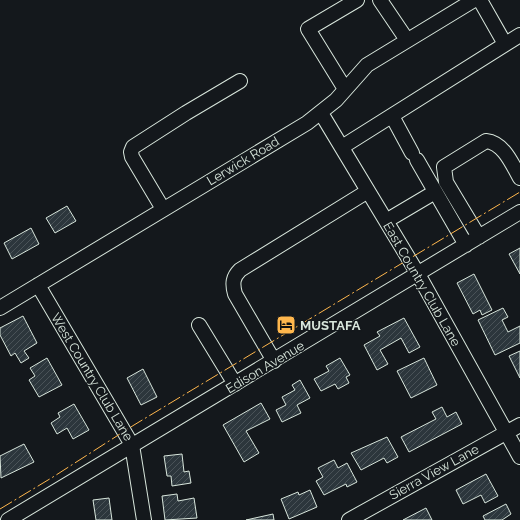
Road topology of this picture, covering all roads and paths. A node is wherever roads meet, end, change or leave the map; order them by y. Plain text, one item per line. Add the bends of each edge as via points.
1 (357, 0) edge
2 (380, 0) edge
3 (474, 0) edge
4 (480, 0) edge
5 (520, 35) edge
6 (408, 40) junction
7 (505, 44) junction
8 (240, 81) dead end
9 (345, 89) junction
10 (321, 113) junction
11 (392, 116) junction
12 (342, 147) junction
13 (520, 178) edge
14 (368, 191) junction
15 (435, 192) junction
16 (164, 209) junction
17 (520, 212) edge
18 (386, 221) junction
19 (479, 237) junction
20 (466, 245) junction
21 (418, 274) junction
22 (38, 285) junction
23 (0, 308) edge
24 (199, 325) dead end
25 (274, 361) junction
26 (235, 384) junction
27 (520, 425) edge
28 (506, 433) junction
29 (132, 445) junction
30 (520, 457) edge
31 (8, 520) edge
32 (144, 520) edge
33 (349, 520) edge

1 - 9 street via 308,29
2 - 6 street
3 - 6 street, Lerwick Road
4 - 7 street
5 - 7 street
6 - 9 street, Lerwick Road via 367,65
7 - 11 street
8 - 16 street via 133,147 132,157
9 - 10 street, Lerwick Road
10 - 12 street, East Country Club Lane
10 - 16 street, Lerwick Road
11 - 12 street
11 - 15 street
12 - 14 street, East Country Club Lane
13 - 19 street via 494,142 486,141 444,167 446,182
14 - 18 street, East Country Club Lane
14 - 25 street via 236,274 233,285 235,294
15 - 18 street
15 - 20 street
16 - 22 street, Lerwick Road
17 - 19 street, Edison Avenue
18 - 21 street, East Country Club Lane
19 - 20 street, Edison Avenue
20 - 21 street, Edison Avenue
21 - 25 street, Edison Avenue
21 - 28 street, East Country Club Lane
22 - 23 street, Lerwick Road
22 - 29 street, West Country Club Lane
24 - 26 street
25 - 26 street, Edison Avenue
26 - 29 street, Edison Avenue
27 - 28 street, Sierra View Lane
28 - 30 street, East Country Club Lane
28 - 33 street, Sierra View Lane
29 - 31 street, Edison Avenue
29 - 32 street, West Country Club Lane

